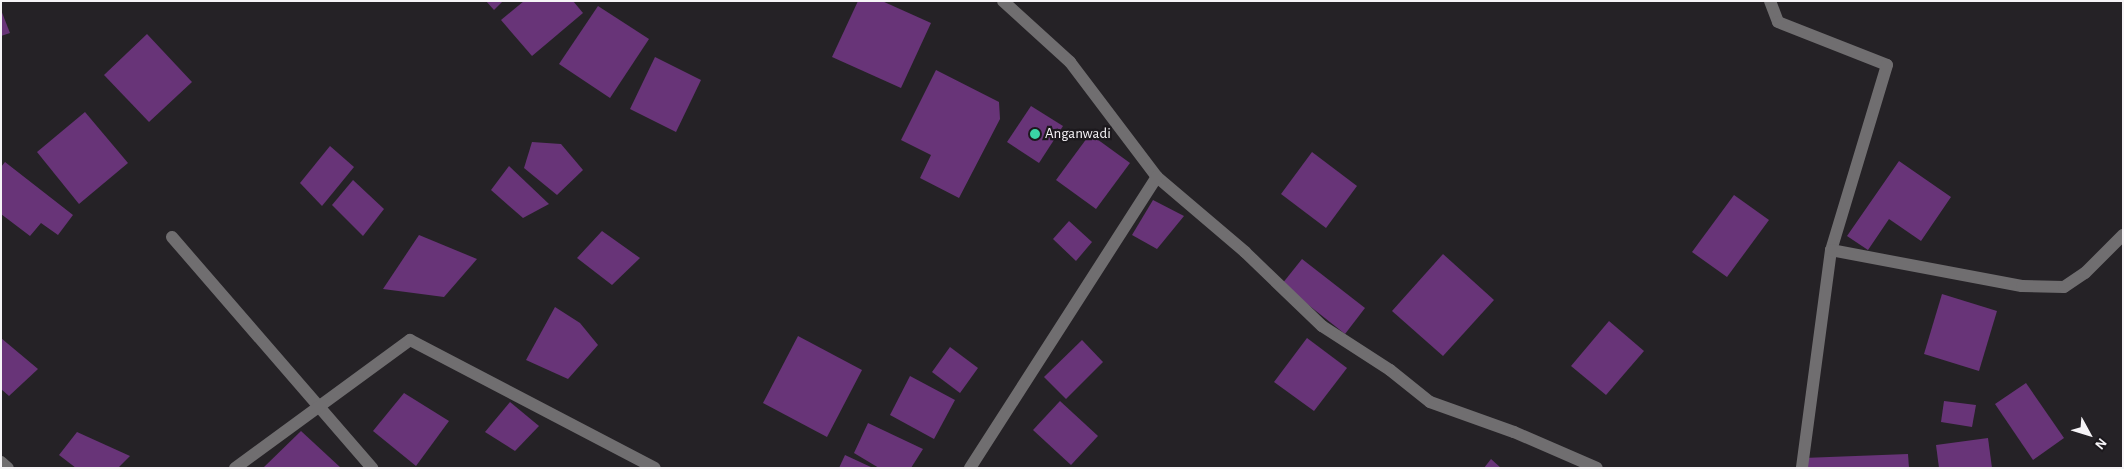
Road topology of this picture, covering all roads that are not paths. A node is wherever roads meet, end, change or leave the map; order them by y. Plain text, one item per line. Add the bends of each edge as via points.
1 (1003, 1) edge
2 (1770, 1) edge
3 (1157, 177) junction
4 (2123, 235) edge
5 (172, 237) dead end
6 (1831, 250) junction
7 (318, 406) junction
8 (1, 462) edge
9 (8, 468) edge
10 (235, 468) edge
11 (372, 468) edge
12 (655, 468) edge
13 (970, 468) edge
14 (1597, 468) edge
15 (1802, 468) edge

1 - 3 street via 1070,62
2 - 6 street via 1778,22 1887,65
3 - 13 street
3 - 14 street via 1246,252 1322,326 1390,370 1430,402 1514,432
4 - 6 street via 2085,273 2064,287 2022,286
5 - 7 street
6 - 15 street
7 - 10 street
7 - 11 street
7 - 12 street via 410,340
8 - 9 street

